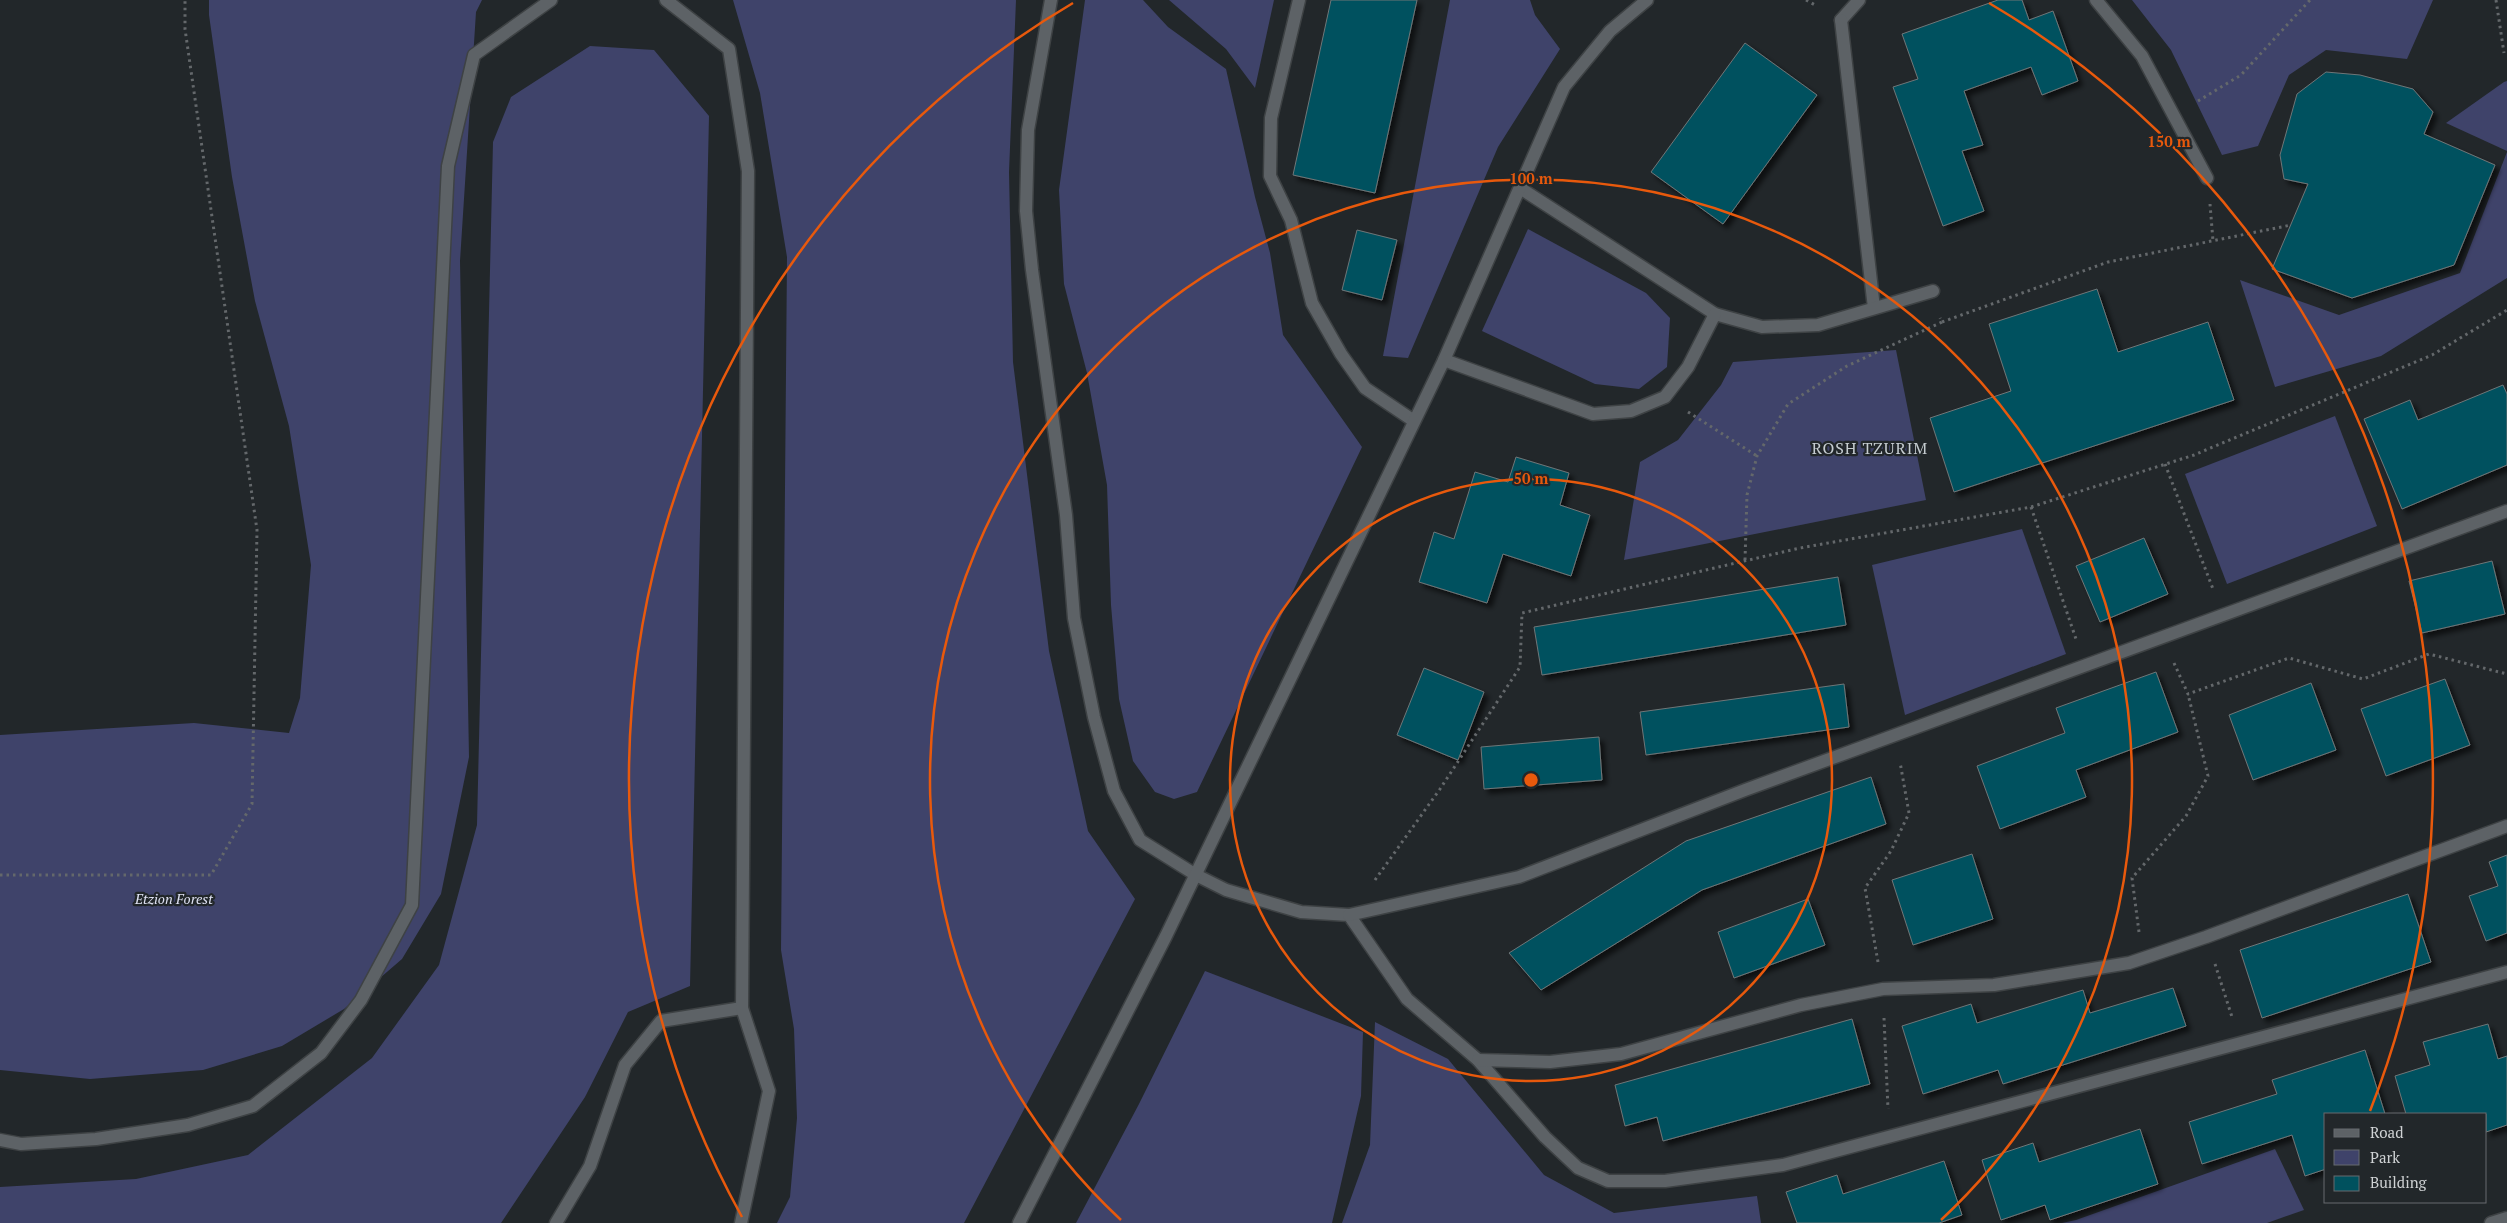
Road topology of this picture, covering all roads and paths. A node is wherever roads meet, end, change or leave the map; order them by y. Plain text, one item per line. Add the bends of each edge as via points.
1 (185, 0) edge
2 (551, 0) edge
3 (666, 0) edge
4 (1051, 0) edge
5 (1299, 0) edge
6 (1647, 0) edge
7 (1859, 0) edge
8 (2096, 0) edge
9 (2310, 0) edge
10 (2496, 0) edge
11 (2504, 53) dead end
12 (2174, 116) junction
13 (2207, 178) joint
14 (1520, 188) junction
15 (2291, 225) dead end
16 (2213, 241) junction
17 (1932, 291) joint
18 (1874, 308) junction
19 (2507, 310) edge
20 (1715, 314) junction
21 (1942, 322) junction
22 (1444, 360) junction
23 (1665, 397) junction
24 (1414, 420) junction
25 (1757, 456) junction
26 (2164, 464) junction
27 (2031, 507) junction
28 (2507, 511) edge
29 (1745, 560) junction
30 (2223, 615) junction
31 (2163, 637) junction
32 (2086, 666) junction
33 (2507, 674) edge
34 (2188, 694) junction
35 (1896, 735) junction
36 (2507, 826) edge
37 (0, 875) edge
38 (1196, 875) junction
39 (1349, 915) junction
40 (2206, 937) junction
41 (2142, 958) junction
42 (2507, 972) edge
43 (1883, 989) junction
44 (742, 1008) junction
45 (2241, 1044) junction
46 (1478, 1060) junction
47 (1888, 1137) junction
48 (0, 1140) edge
49 (2507, 1218) edge
50 (556, 1223) edge
51 (741, 1223) edge
52 (1019, 1223) edge
53 (2491, 1223) edge

1 - 37 path via 185,28 257,530 252,804 211,875
2 - 48 street via 474,55 448,166 412,904 361,1000 321,1053 253,1106 188,1125 96,1139 22,1144
3 - 44 street via 729,49 748,171
4 - 38 street via 1028,130 1026,211 1066,514 1074,618 1094,717 1114,791 1140,840
5 - 24 street via 1271,118 1270,176 1291,220 1312,303 1341,354 1365,388
6 - 14 street via 1610,31 1564,87
7 - 18 street via 1841,20
8 - 12 street via 2142,56
9 - 12 path via 2241,75
10 - 11 path
12 - 13 street
13 - 16 path
14 - 20 street
14 - 22 street
15 - 16 path
16 - 21 path via 2108,262
17 - 18 street
17 - 21 path
18 - 20 street via 1818,325 1762,327
19 - 26 path via 2432,355 2194,455
20 - 23 street via 1688,367
21 - 25 path via 1847,366 1788,404
22 - 23 street via 1593,414 1631,411
22 - 24 street
23 - 25 path
24 - 38 street
25 - 29 path via 1747,495
26 - 27 path
26 - 30 path
27 - 29 path
27 - 32 path
28 - 30 street
29 - 39 path via 1522,613 1520,667 1440,789
30 - 31 street
31 - 32 street
31 - 34 path
32 - 35 street
33 - 34 path via 2429,654 2363,678 2289,658
34 - 41 path via 2208,776 2186,816 2132,878
35 - 39 street via 1519,876
35 - 43 path via 1909,813 1892,851 1865,888
36 - 40 street
38 - 39 street via 1226,890 1301,912
38 - 52 street
39 - 46 street via 1407,999
40 - 41 street
40 - 45 path
41 - 43 street via 2129,963 1994,985
42 - 45 street
43 - 46 street via 1802,1006 1621,1054 1550,1062
43 - 47 path
44 - 50 street via 661,1021 625,1065 590,1166
44 - 51 street via 769,1091
45 - 47 street
46 - 47 street via 1545,1137 1578,1168 1608,1180 1665,1181 1783,1165
49 - 53 street

